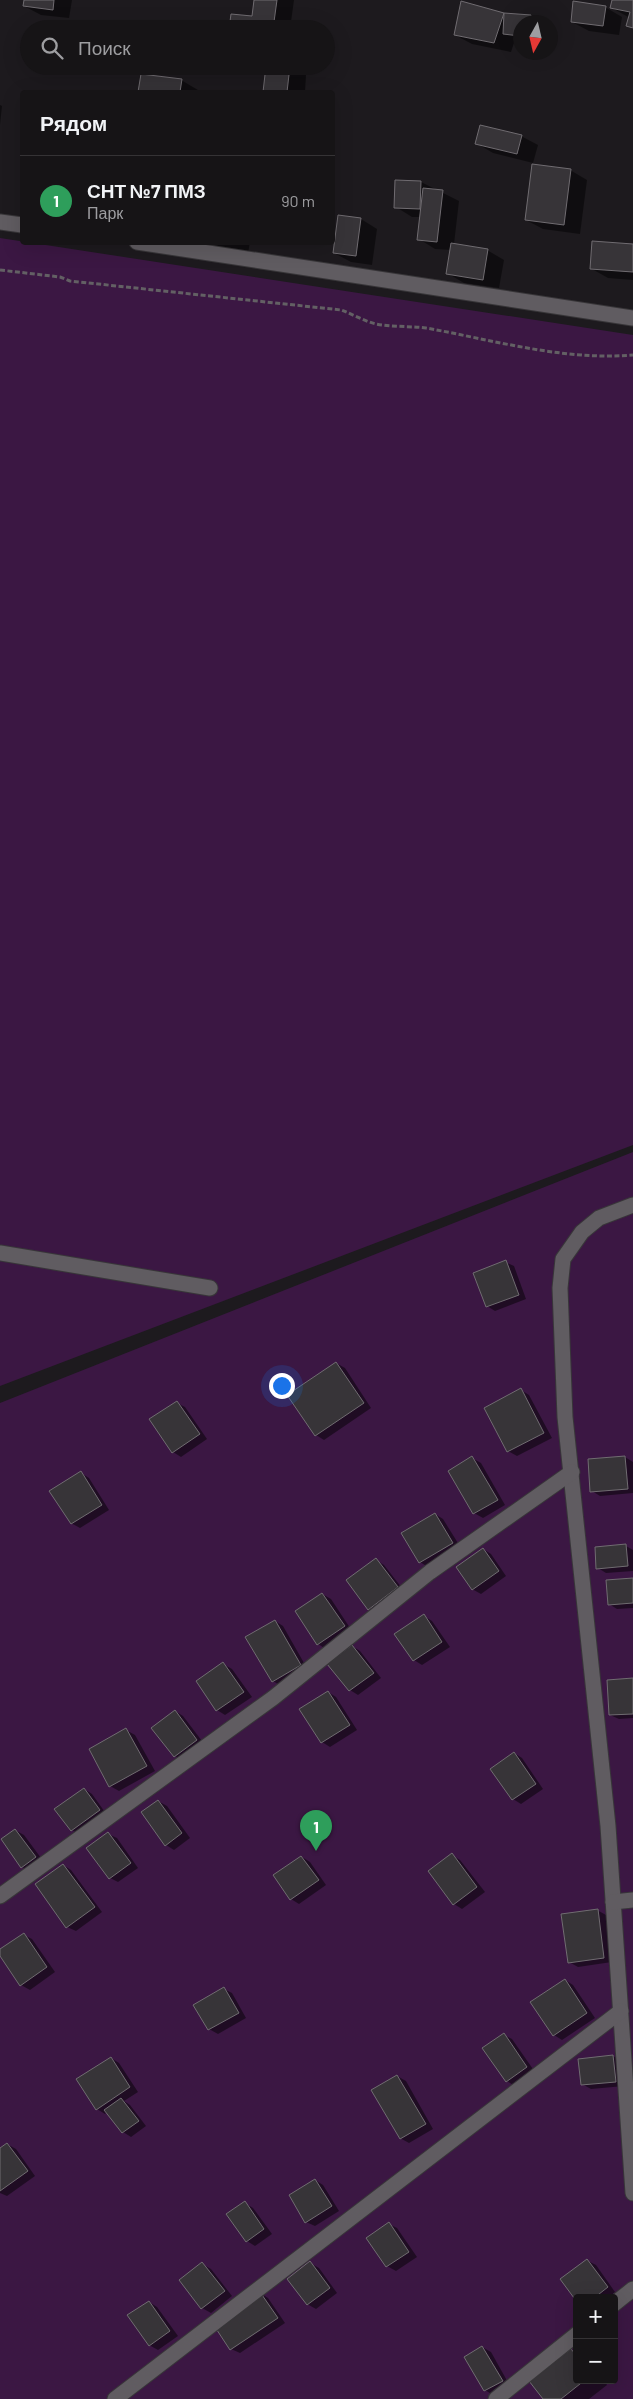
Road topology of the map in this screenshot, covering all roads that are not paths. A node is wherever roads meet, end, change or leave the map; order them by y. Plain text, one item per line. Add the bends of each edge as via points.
1 (0, 222) edge
2 (20, 225) edge
3 (157, 245) edge
4 (633, 318) edge
5 (633, 1205) edge
6 (0, 1253) edge
7 (210, 1288) dead end
8 (572, 1472) junction
9 (0, 1896) edge
10 (633, 1900) edge
11 (613, 1902) junction
12 (621, 2011) junction
13 (633, 2193) edge
14 (633, 2289) edge
15 (618, 2301) edge
16 (573, 2337) edge
17 (115, 2399) edge
18 (496, 2399) edge

1 - 2 lane
3 - 4 lane
5 - 8 lane via 599,1218 582,1232 563,1259 560,1298
6 - 7 lane
8 - 9 lane via 430,1572 273,1698
8 - 11 lane
10 - 11 lane
11 - 12 lane
12 - 13 lane
12 - 17 lane
14 - 15 lane
16 - 18 lane

